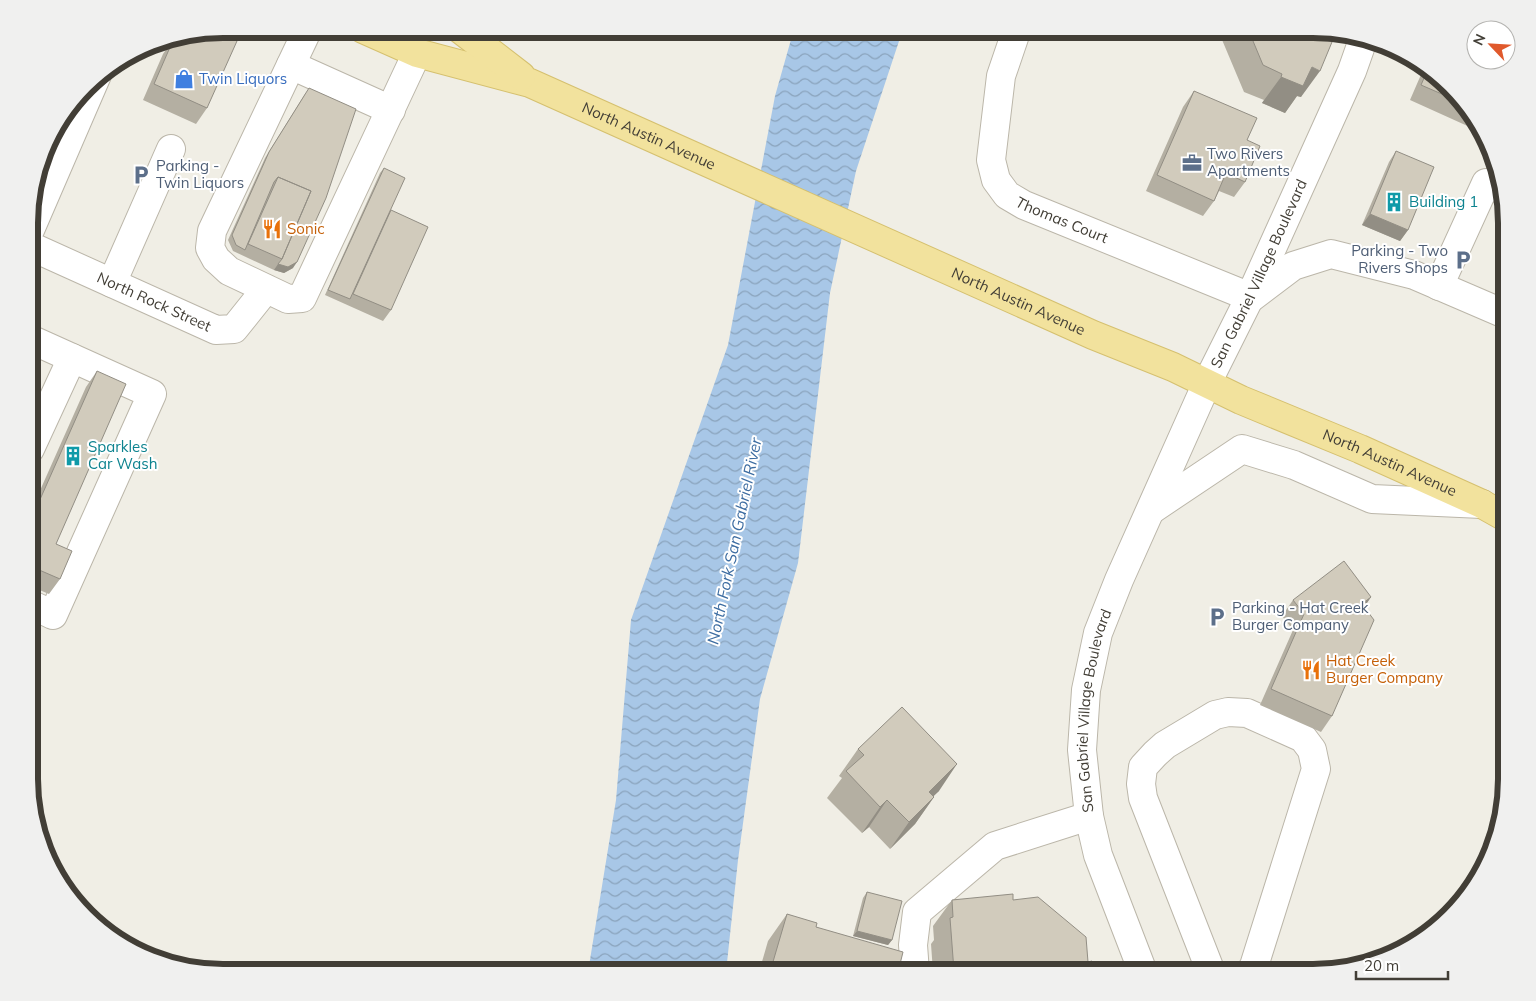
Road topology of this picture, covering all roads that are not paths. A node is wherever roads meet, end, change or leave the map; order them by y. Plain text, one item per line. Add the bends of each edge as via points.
1 (304, 38) edge
2 (383, 38) edge
3 (472, 38) edge
4 (1014, 38) edge
5 (1362, 44) edge
6 (417, 53) junction
7 (291, 65) junction
8 (530, 83) junction
9 (88, 96) edge
10 (391, 110) junction
11 (171, 149) dead end
12 (1495, 187) edge
13 (38, 211) edge
14 (38, 250) edge
15 (112, 283) junction
16 (1439, 286) junction
17 (266, 289) junction
18 (1250, 297) junction
19 (1498, 311) edge
20 (38, 343) edge
21 (72, 358) junction
22 (1207, 383) junction
23 (38, 432) edge
24 (1482, 504) junction
25 (1150, 510) junction
26 (1498, 513) edge
27 (38, 608) edge
28 (1089, 816) junction
29 (914, 964) edge
30 (1140, 964) edge
31 (1208, 964) edge
32 (1255, 964) edge

1 - 7 street
2 - 6 main road, North Austin Avenue
3 - 8 main road, North Austin Avenue
4 - 18 street, Thomas Court via 1001,76 991,160 996,180 1007,195 1024,205
5 - 18 street, San Gabriel Village Boulevard via 1352,72
6 - 8 main road, North Austin Avenue
6 - 10 street
7 - 10 street
7 - 17 street via 212,231 210,248 229,271
8 - 22 main road, North Austin Avenue
9 - 13 street
10 - 17 street via 302,298 288,300
11 - 15 street
12 - 16 street via 1486,183
14 - 15 street, North Rock Street
15 - 17 street, North Rock Street via 216,330 234,329
16 - 18 street via 1414,275 1331,254 1293,266
16 - 19 street
18 - 22 street, San Gabriel Village Boulevard
20 - 21 street
21 - 23 street
21 - 27 street via 152,394 53,615
22 - 24 main road, North Austin Avenue
22 - 25 street, San Gabriel Village Boulevard
24 - 25 street via 1372,500 1294,465 1242,449
24 - 26 main road, North Austin Avenue
25 - 28 street, San Gabriel Village Boulevard via 1098,633 1086,690 1082,750
28 - 29 street via 995,846 917,912
28 - 30 street, San Gabriel Village Boulevard via 1098,855
31 - 32 street via 1142,798 1141,784 1143,768 1165,745 1215,715 1228,712 1247,713 1303,738 1312,750 1316,769

